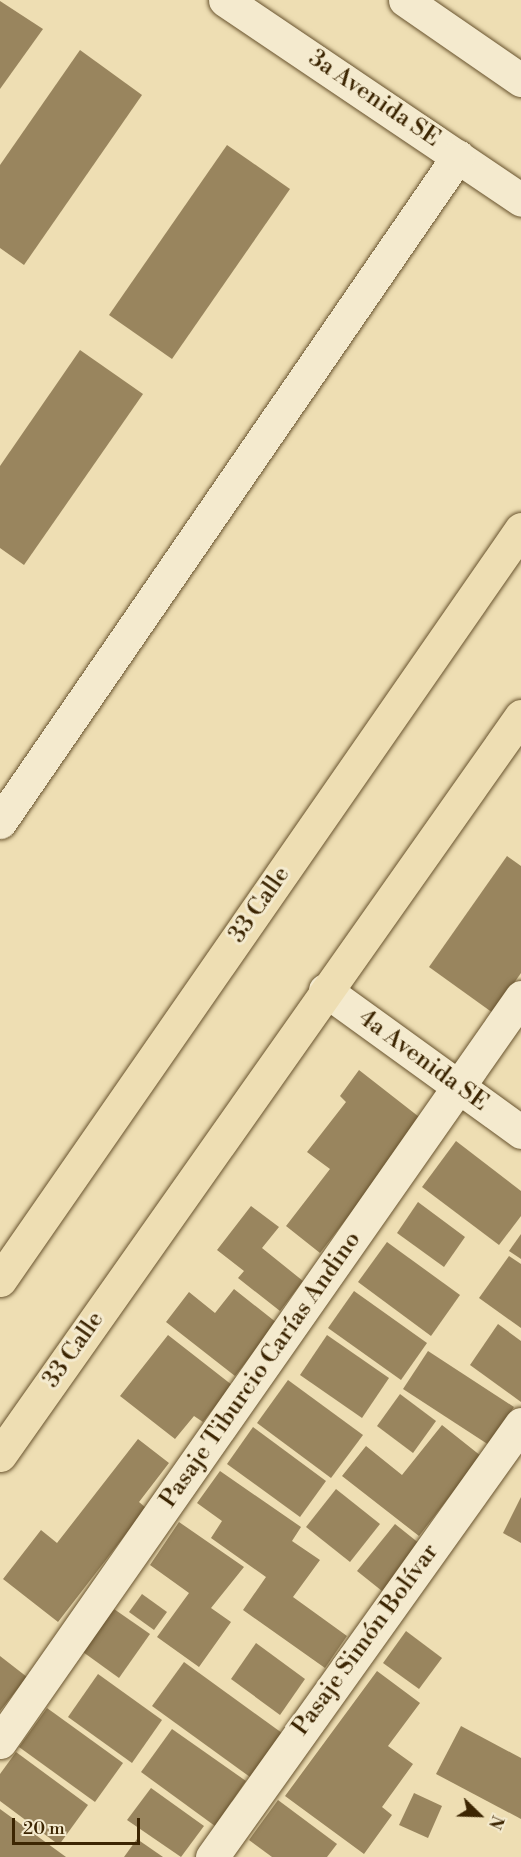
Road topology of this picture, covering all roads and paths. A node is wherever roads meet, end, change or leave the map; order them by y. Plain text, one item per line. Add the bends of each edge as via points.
1 (225, 0) edge
2 (405, 0) edge
3 (521, 80) edge
4 (458, 156) junction
5 (521, 200) edge
6 (521, 529) edge
7 (521, 716) edge
8 (0, 822) edge
9 (325, 990) junction
10 (521, 997) edge
11 (459, 1088) junction
12 (521, 1132) edge
13 (0, 1280) edge
14 (521, 1424) edge
15 (0, 1455) edge
16 (0, 1742) edge
17 (212, 1857) edge

1 - 4 street, 3a Avenida SE
2 - 3 street
4 - 5 street, 3a Avenida SE
4 - 8 street
6 - 13 main road, 33 Calle
7 - 9 main road, 33 Calle
9 - 11 street, 4a Avenida SE
9 - 15 main road, 33 Calle
10 - 11 street, Pasaje Tiburcio Carías Andino
11 - 12 street, 4a Avenida SE
11 - 16 street, Pasaje Tiburcio Carías Andino
14 - 17 street, Pasaje Simón Bolívar

